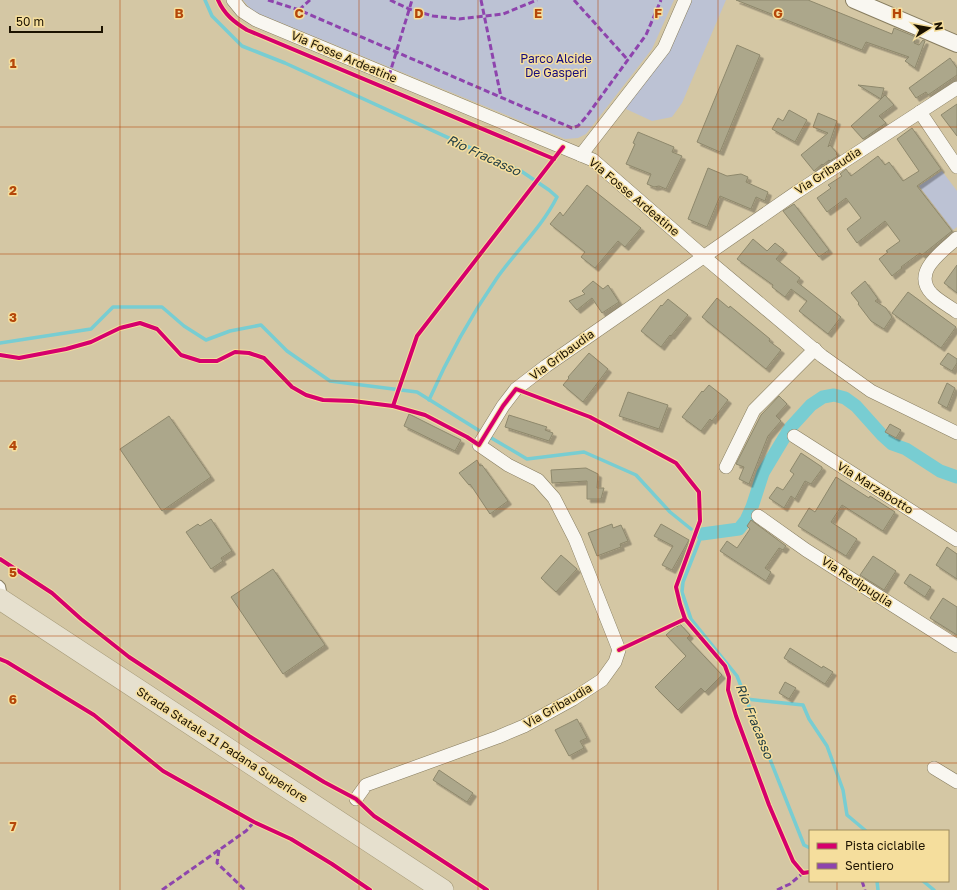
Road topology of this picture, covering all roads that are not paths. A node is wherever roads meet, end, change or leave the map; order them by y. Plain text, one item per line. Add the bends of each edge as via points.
1 (234, 0) edge
2 (685, 0) edge
3 (854, 0) edge
4 (957, 44) edge
5 (957, 88) edge
6 (920, 112) junction
7 (581, 155) junction
8 (957, 167) edge
9 (957, 238) edge
10 (703, 256) junction
11 (957, 312) edge
12 (815, 349) junction
13 (957, 433) edge
14 (794, 436) dead end
15 (726, 467) dead end
16 (758, 516) dead end
17 (957, 540) edge
18 (1, 600) edge
19 (957, 646) edge
20 (934, 768) dead end
21 (957, 782) edge
22 (356, 799) dead end
23 (419, 890) edge
24 (443, 890) edge

1 - 7 street, Via Fosse Ardeatine via 242,12 256,20
2 - 7 street via 664,48
3 - 4 street
5 - 6 street, Via Gribaudia
6 - 8 street
6 - 10 street, Via Gribaudia
7 - 10 street, Via Fosse Ardeatine via 593,160
9 - 11 street via 930,263 924,280 929,291
10 - 12 street, Via Fosse Ardeatine
10 - 22 street, Via Gribaudia via 516,389 479,445 508,465 538,480 554,498 574,539 619,650 615,662 602,680 524,726 366,785
12 - 13 street, Via Fosse Ardeatine via 871,391
12 - 15 street via 754,410
14 - 17 street, Via Marzabotto
16 - 19 street, Via Redipuglia via 806,550
18 - 23 highway, Strada Statale 11 Padana Superiore
18 - 24 highway, Strada Statale 11 Padana Superiore
20 - 21 street

